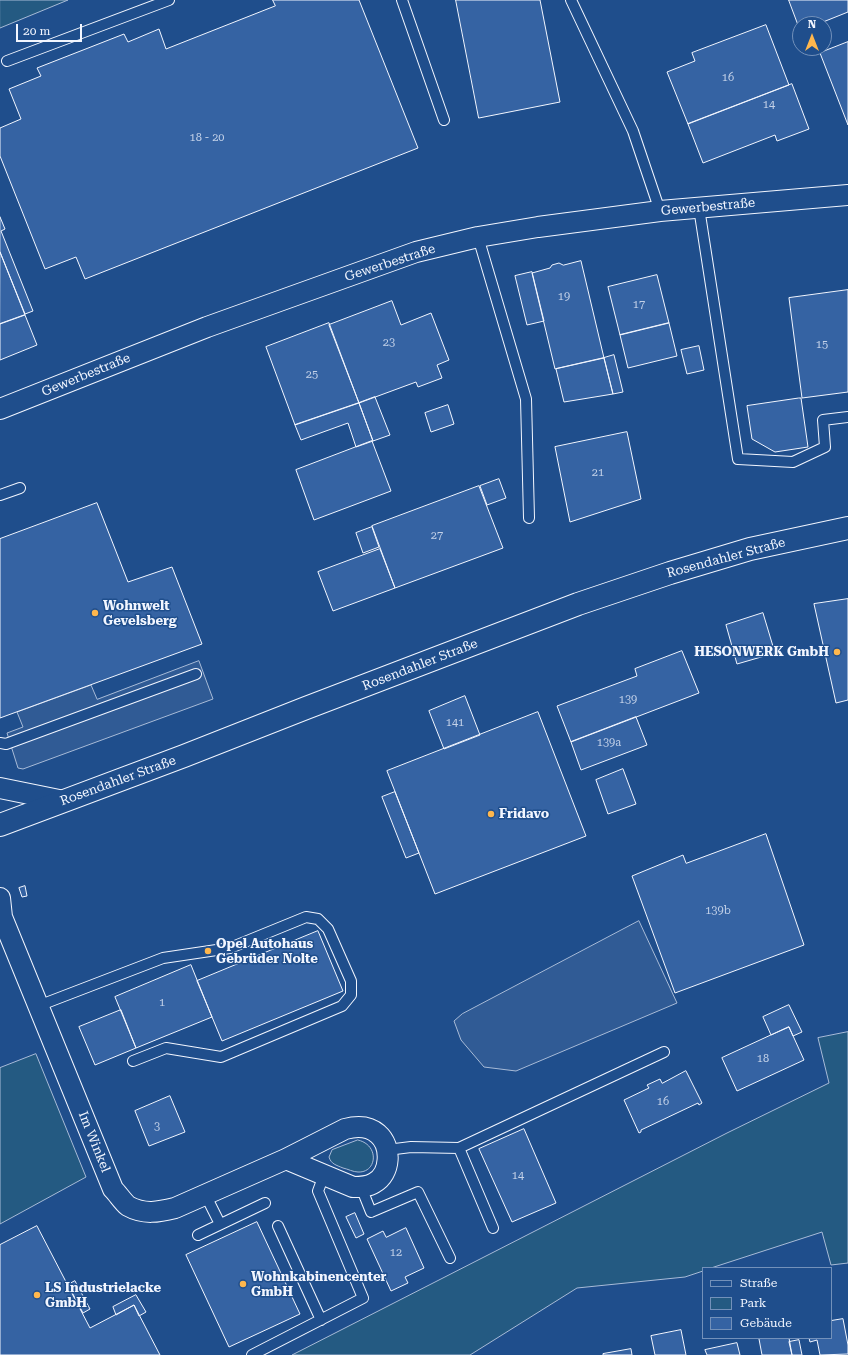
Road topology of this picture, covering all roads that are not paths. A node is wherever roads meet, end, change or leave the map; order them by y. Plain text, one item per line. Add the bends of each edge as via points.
1 (169, 0) edge
2 (402, 0) edge
3 (571, 0) edge
4 (7, 61) dead end
5 (444, 120) dead end
6 (848, 195) edge
7 (699, 208) junction
8 (660, 211) junction
9 (478, 237) junction
10 (0, 409) edge
11 (848, 417) edge
12 (20, 488) dead end
13 (0, 495) edge
14 (529, 518) dead end
15 (848, 528) edge
16 (196, 674) dead end
17 (0, 743) edge
18 (0, 788) edge
19 (64, 801) junction
20 (0, 825) edge
21 (0, 898) edge
22 (1, 916) edge
23 (38, 1006) junction
24 (664, 1052) dead end
25 (133, 1061) dead end
26 (459, 1148) junction
27 (387, 1150) junction
28 (286, 1159) junction
29 (324, 1175) junction
30 (361, 1187) junction
31 (205, 1194) junction
32 (265, 1203) dead end
33 (220, 1224) junction
34 (278, 1226) dead end
35 (493, 1228) dead end
36 (198, 1235) dead end
37 (450, 1258) dead end
38 (321, 1320) junction
39 (252, 1355) edge

1 - 4 lane
2 - 5 lane
3 - 8 lane via 633,131
6 - 7 street, Gewerbestraße
7 - 8 street, Gewerbestraße
7 - 11 lane via 738,459 793,462 825,447 823,420
8 - 9 street, Gewerbestraße
9 - 10 street, Gewerbestraße via 416,252 207,327
9 - 14 lane via 526,399
12 - 13 lane
15 - 19 main road, Rosendahler Straße via 750,549 578,604
16 - 17 lane via 6,744
18 - 19 street
19 - 20 main road, Rosendahler Straße
21 - 22 street, Im Winkel
22 - 23 street, Im Winkel
23 - 25 lane via 163,958 230,948 306,917 318,919 328,930 350,981 351,995 342,1006 221,1058 166,1048
23 - 31 street, Im Winkel via 113,1189 127,1205 142,1211 158,1212 176,1208
24 - 26 lane
26 - 27 lane via 411,1147
26 - 35 lane
27 - 28 street, Im Winkel via 378,1134 367,1128 354,1127 345,1129
27 - 30 street via 384,1174 373,1184
28 - 29 street
28 - 31 street, Im Winkel
29 - 30 street via 353,1187
29 - 38 lane via 318,1191 363,1298
30 - 37 lane via 371,1212 418,1192
31 - 33 lane
32 - 33 lane
33 - 36 lane
34 - 38 lane
38 - 39 lane

